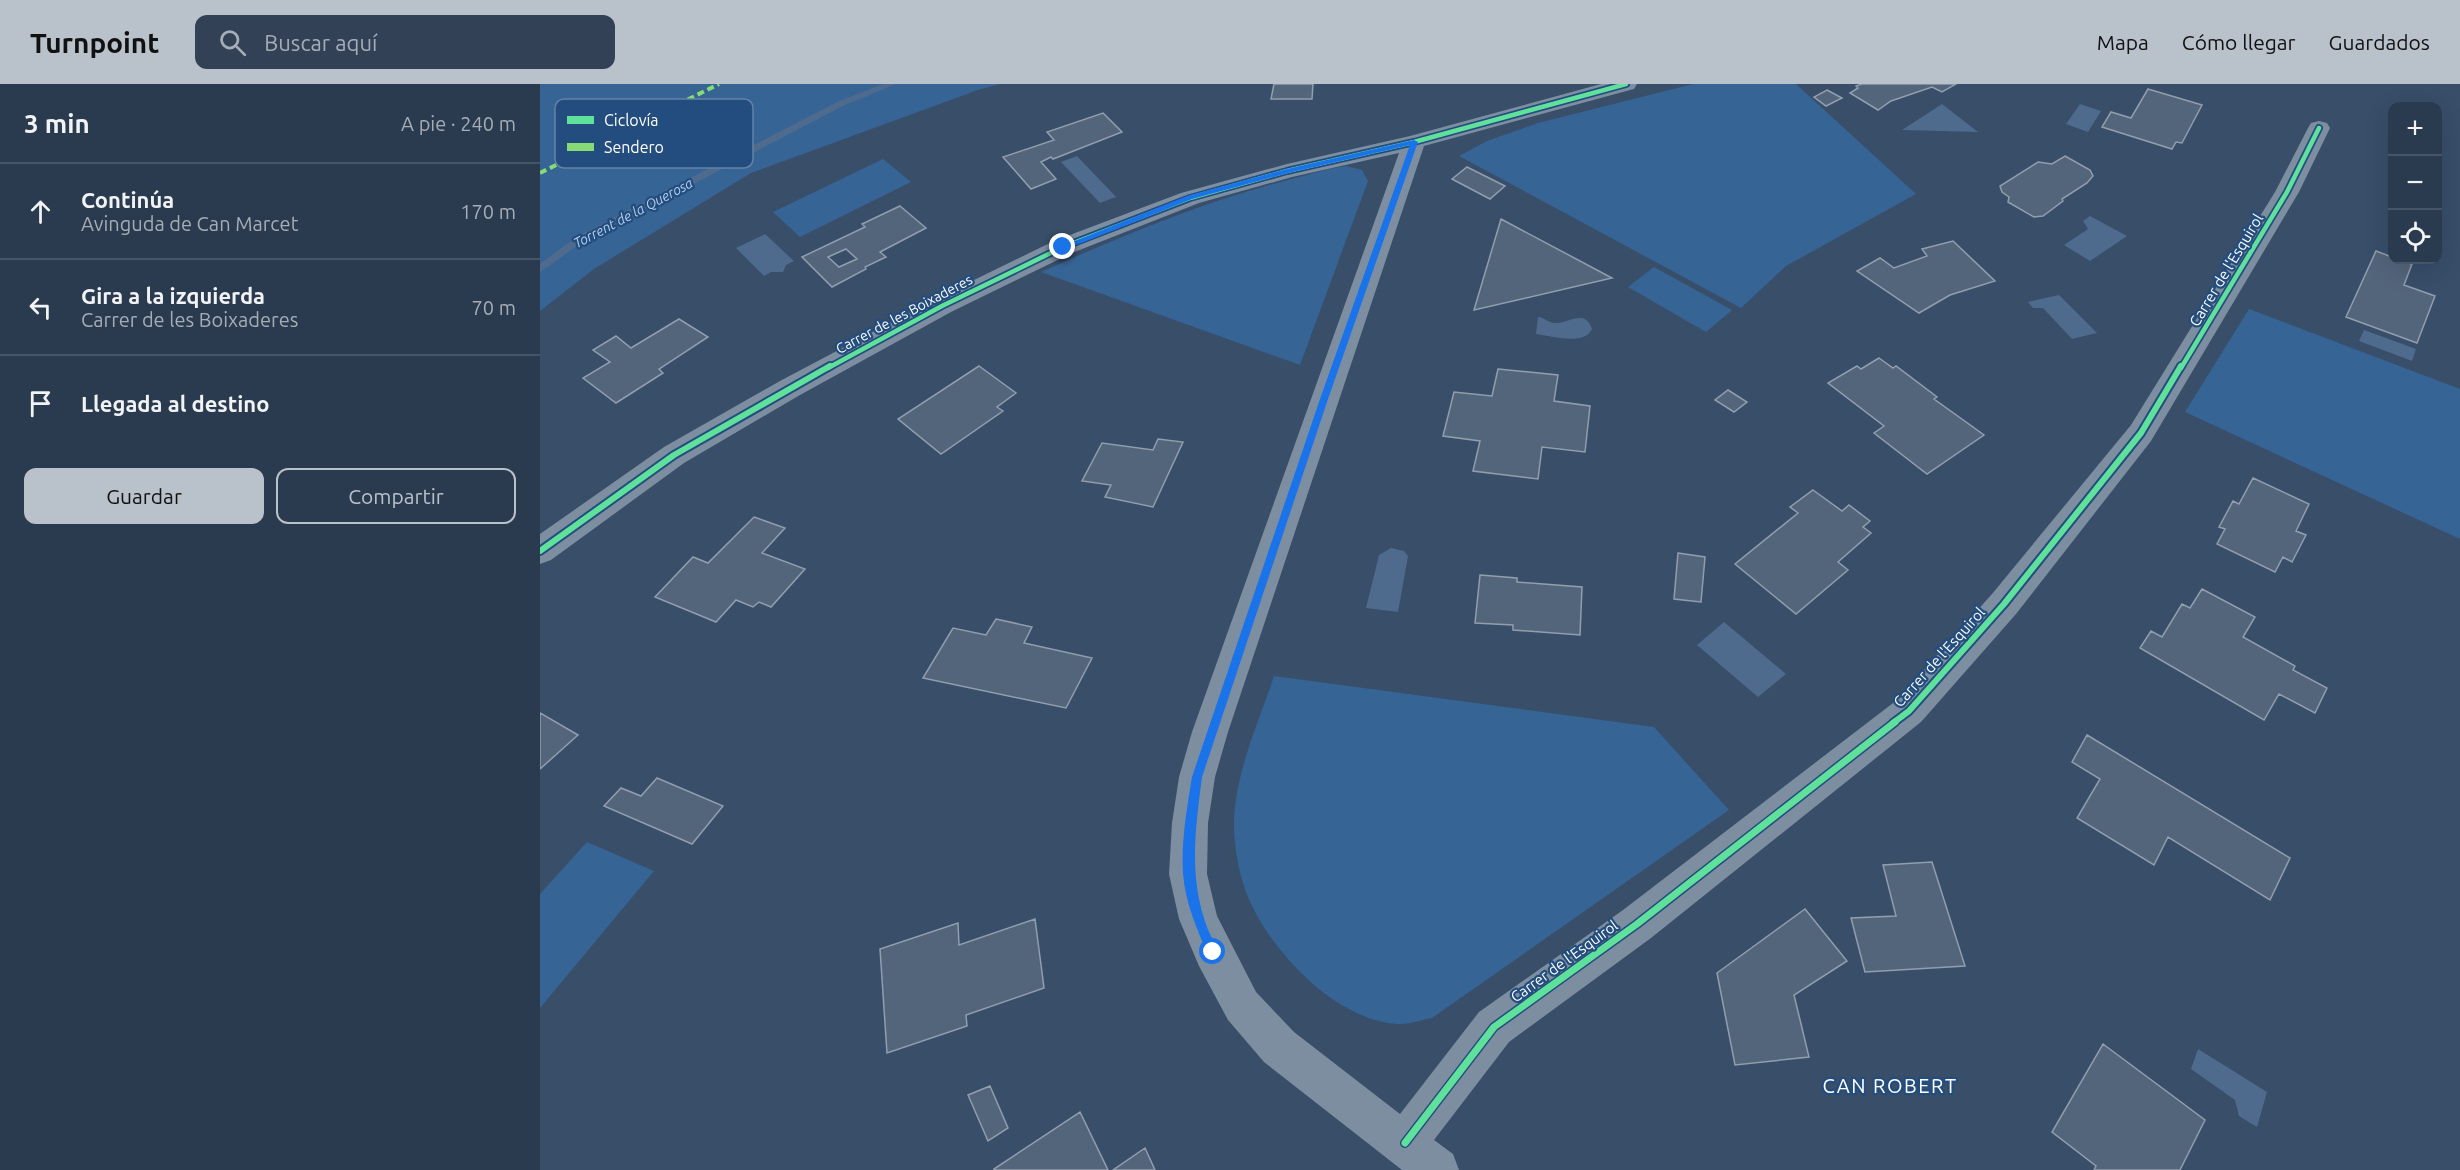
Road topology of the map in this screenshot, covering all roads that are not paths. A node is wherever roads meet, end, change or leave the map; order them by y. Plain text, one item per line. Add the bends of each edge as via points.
1 (1626, 84) edge
2 (2319, 128) dead end
3 (1414, 142) junction
4 (540, 551) edge
5 (1405, 1143) junction
6 (1437, 1170) edge

1 - 3 street, Carrer de les Boixaderes
2 - 5 street, Carrer de l'Esquirol via 2287,192 2141,433 2004,603 1909,711 1637,924 1494,1027
3 - 4 street, Carrer de les Boixaderes via 1190,198 1063,247 942,306 674,455
3 - 5 street via 1207,744 1190,823 1188,874 1198,919 1242,1005 1279,1047
5 - 6 street

